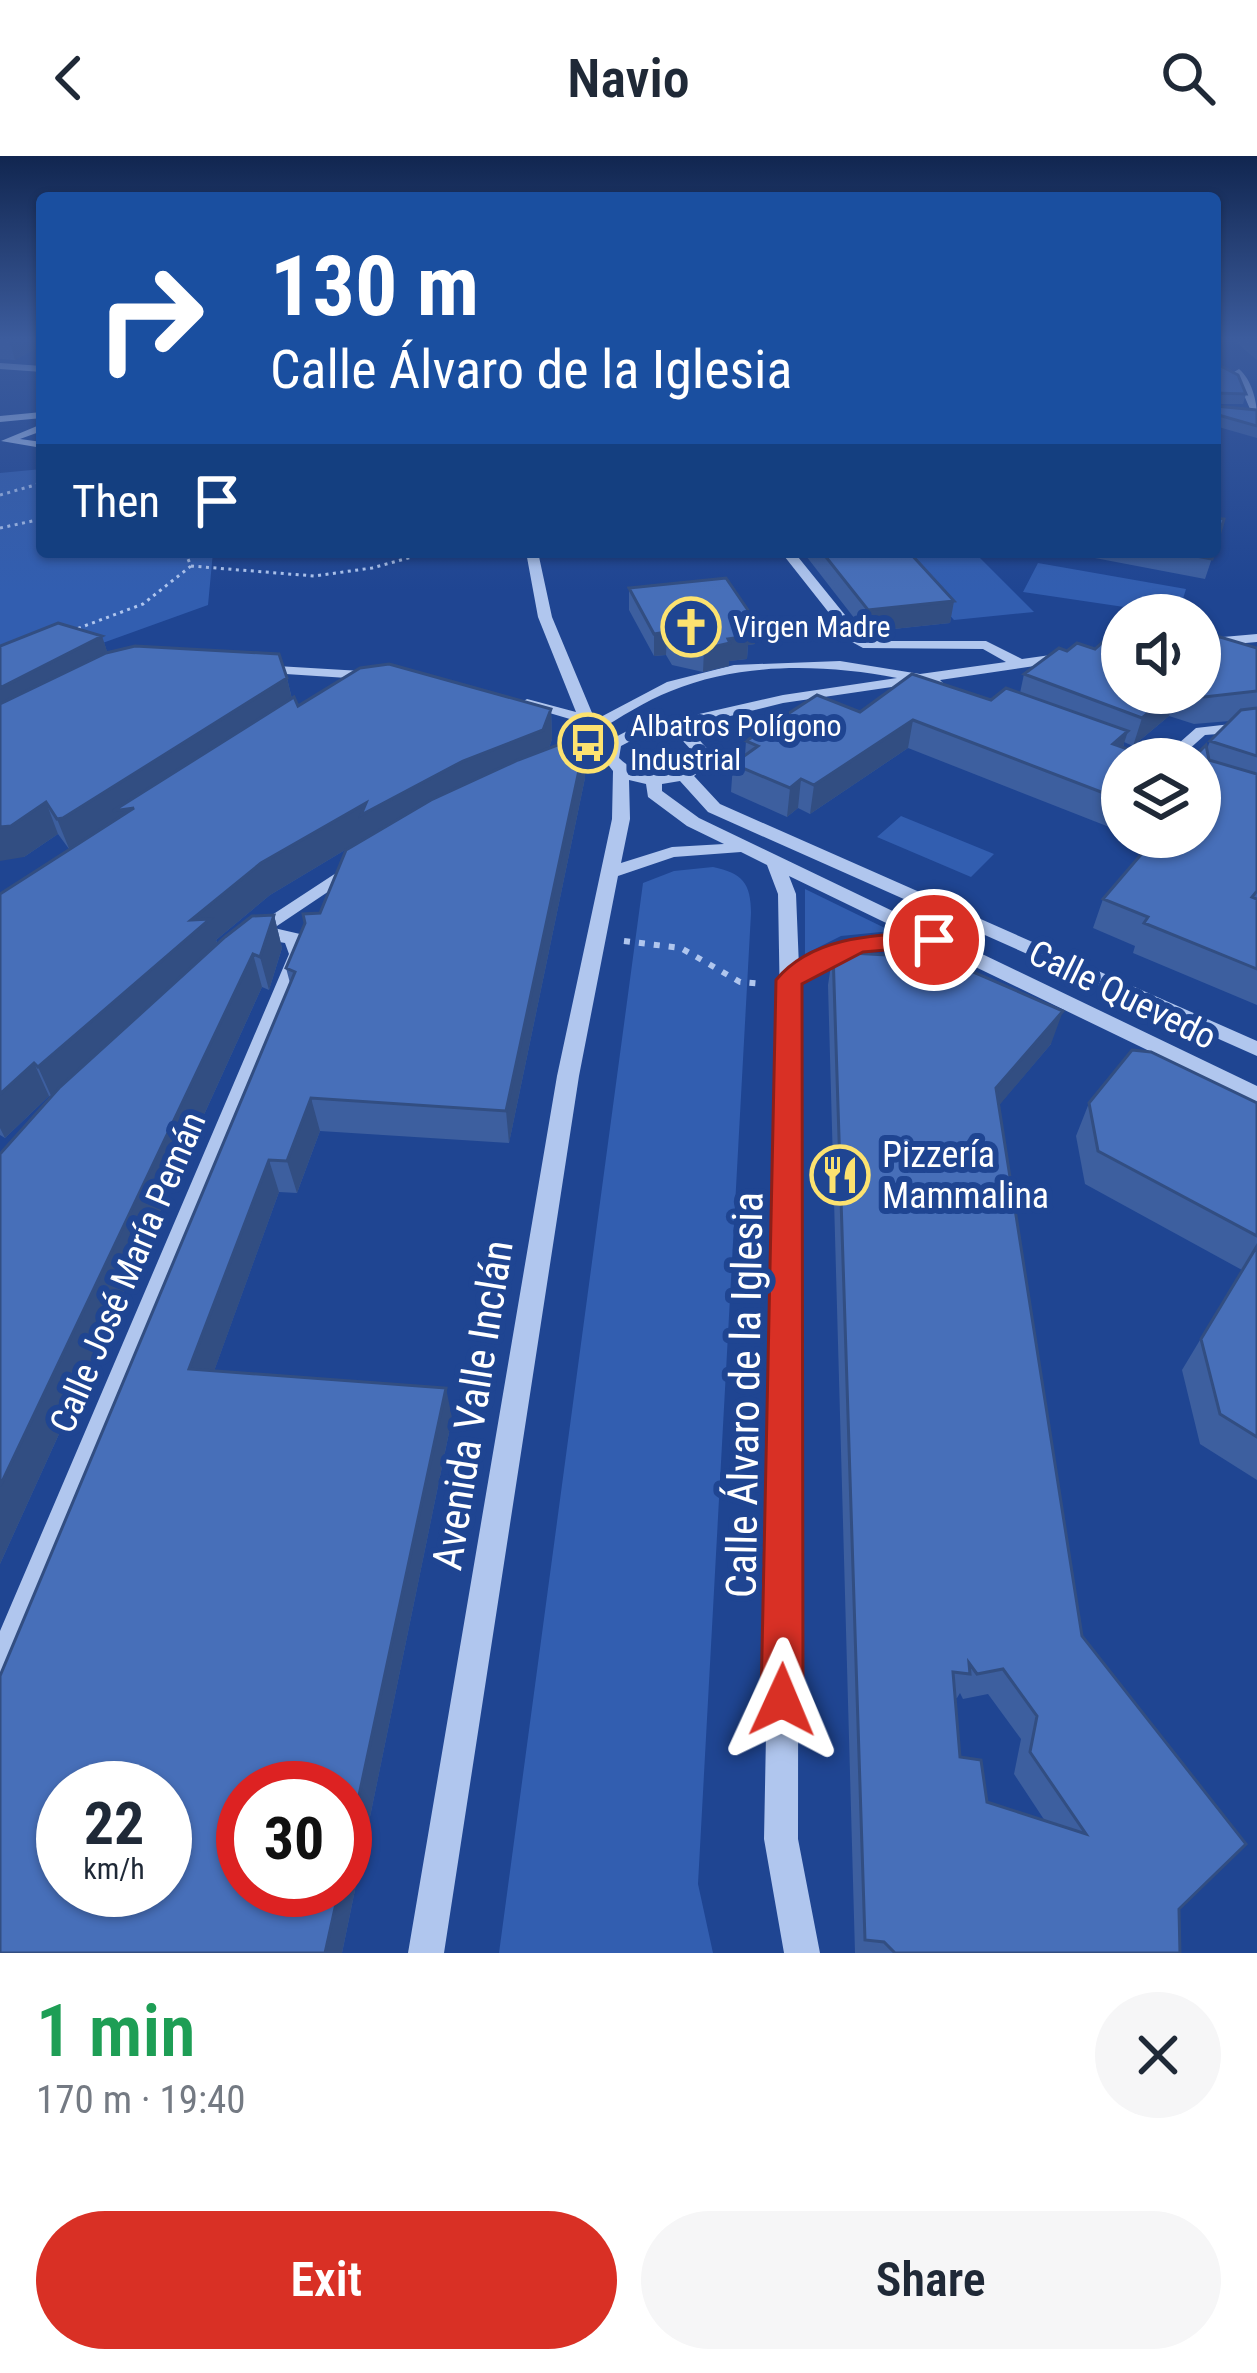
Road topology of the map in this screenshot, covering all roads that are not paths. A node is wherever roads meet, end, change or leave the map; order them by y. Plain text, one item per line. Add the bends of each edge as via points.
1 (36, 429) edge
2 (36, 444) edge
3 (533, 558) edge
4 (792, 558) edge
5 (1257, 638) edge
6 (1221, 641) edge
7 (1101, 652) edge
8 (1017, 662) junction
9 (250, 668) edge
10 (364, 674) junction
11 (922, 679) junction
12 (403, 680) edge
13 (971, 696) edge
14 (504, 698) edge
15 (325, 699) edge
16 (723, 710) junction
17 (589, 724) junction
18 (1257, 726) edge
19 (655, 730) junction
20 (1193, 738) edge
21 (697, 744) junction
22 (612, 748) junction
23 (621, 770) junction
24 (543, 772) edge
25 (684, 775) junction
26 (650, 779) junction
27 (621, 818) junction
28 (385, 848) edge
29 (742, 848) junction
30 (776, 864) junction
31 (610, 873) junction
32 (934, 940) junction
33 (789, 983) junction
34 (1257, 1049) edge
35 (1257, 1094) edge
36 (0, 1668) edge
37 (426, 1953) edge
38 (802, 1953) edge

1 - 2 street via 6,441
3 - 17 street via 545,617
4 - 8 street via 857,639 986,645
5 - 6 street
7 - 8 street
8 - 11 street
9 - 10 street
10 - 12 street
10 - 15 street
11 - 13 street
11 - 16 street
11 - 17 street via 833,664 726,674 675,683
14 - 17 street
16 - 19 street
16 - 21 street
17 - 22 street
18 - 20 street
19 - 21 street
19 - 22 street
21 - 25 street via 701,760
22 - 23 street
22 - 24 street
23 - 26 street
23 - 27 street, Avenida Valle Inclán
25 - 26 street
25 - 34 street, Calle Quevedo via 714,808
26 - 27 street, Avenida Valle Inclán
26 - 29 street, Calle Quevedo via 663,802
27 - 31 street, Avenida Valle Inclán
28 - 36 street, Calle José María Pemán via 248,939 293,938 299,954
29 - 30 street, Calle Quevedo
29 - 31 street via 672,851
30 - 32 street, Calle Quevedo
30 - 33 street, Calle Álvaro de la Iglesia via 787,894
31 - 37 street, Avenida Valle Inclán via 568,1076
32 - 33 street via 860,944
32 - 35 street, Calle Quevedo
33 - 38 street, Calle Álvaro de la Iglesia via 781,1839

